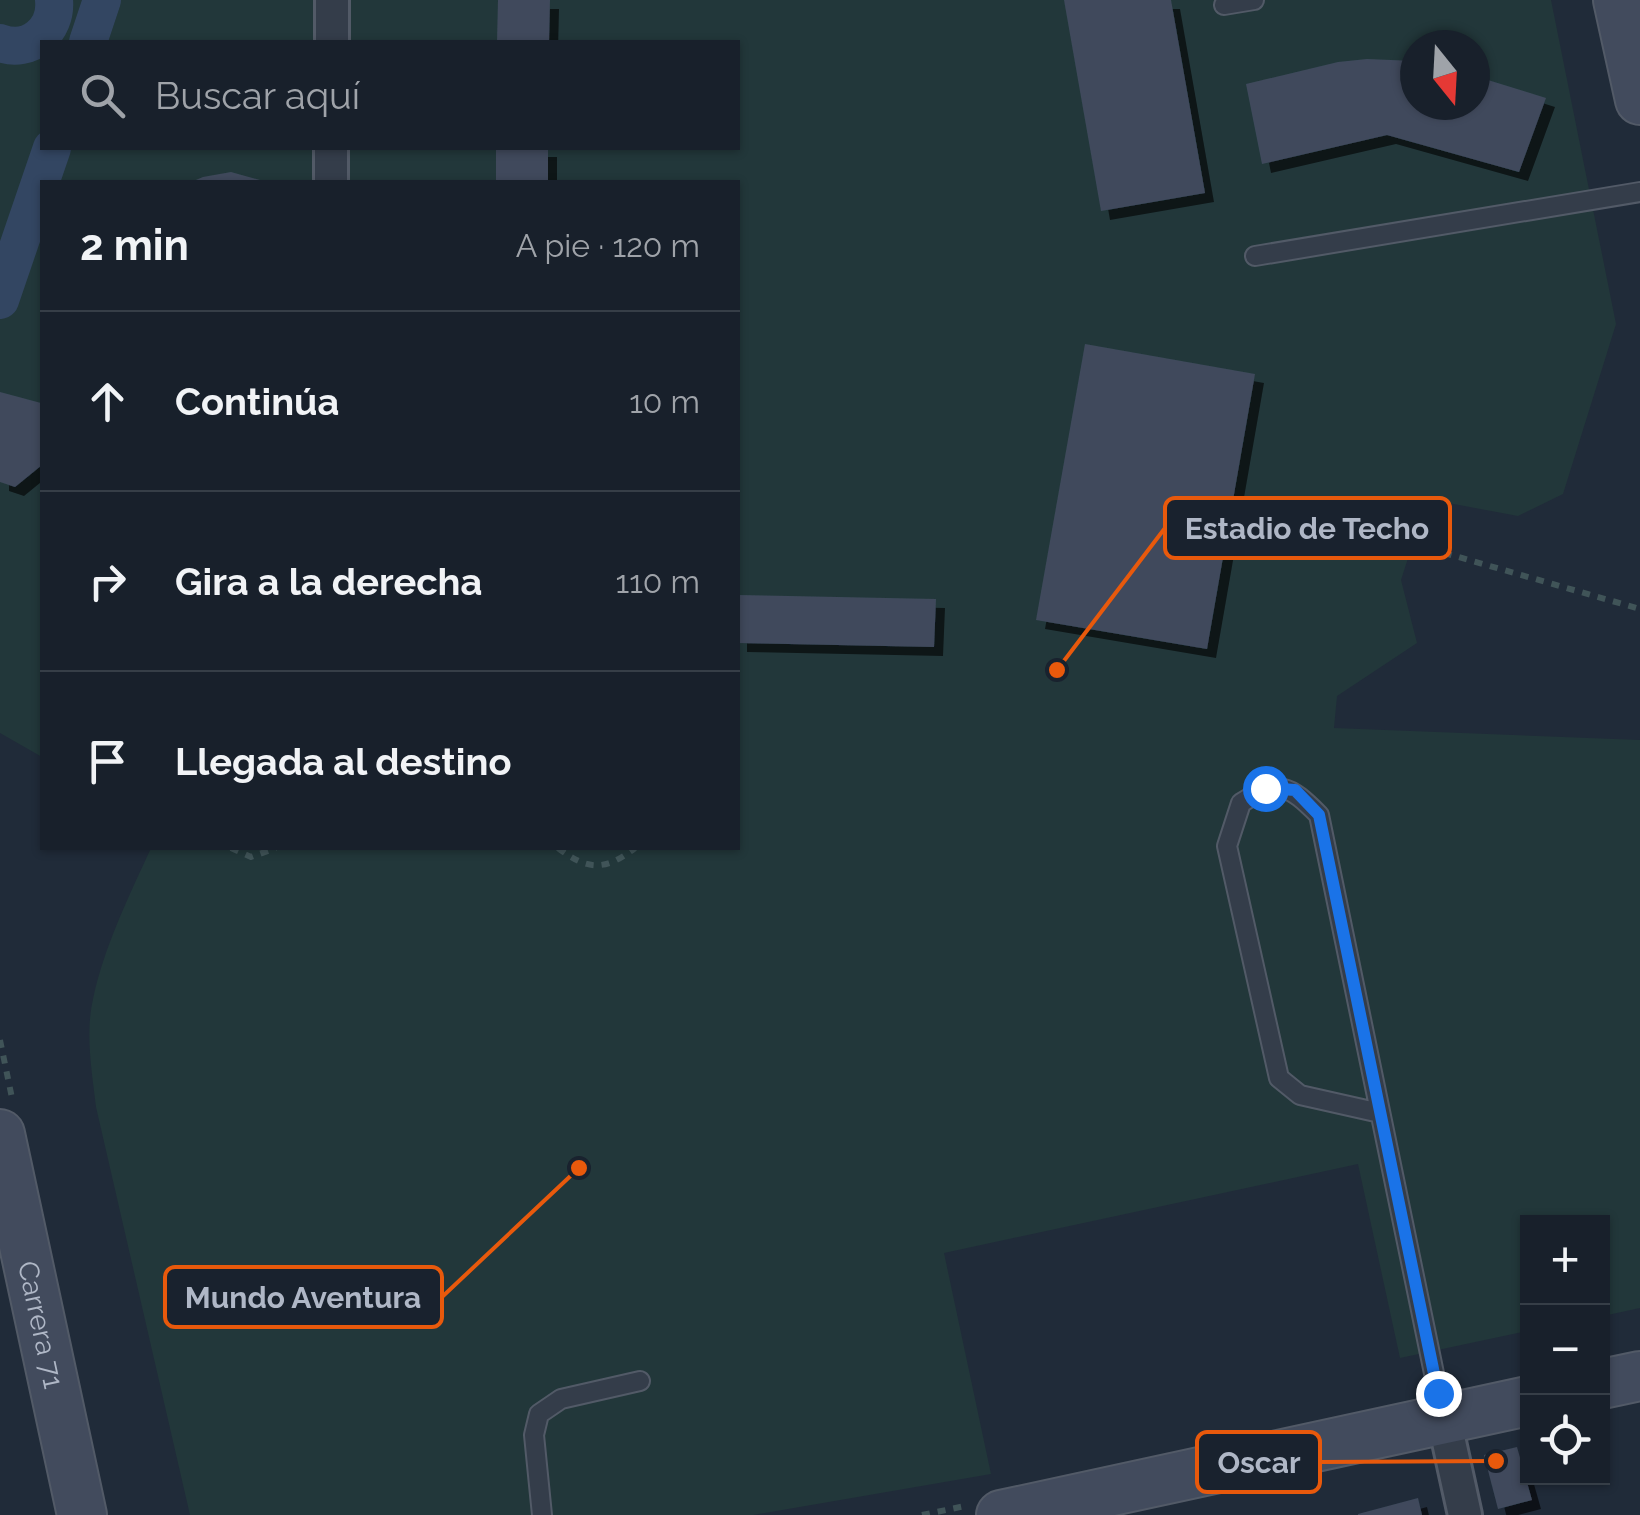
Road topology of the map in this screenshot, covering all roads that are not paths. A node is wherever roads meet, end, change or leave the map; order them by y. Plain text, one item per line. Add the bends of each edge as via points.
1 (332, 0) edge
2 (1254, 0) edge
3 (1618, 0) edge
4 (1224, 5) dead end
5 (332, 40) edge
6 (1640, 100) edge
7 (332, 150) edge
8 (331, 180) edge
9 (1640, 192) edge
10 (1255, 256) dead end
11 (1380, 1113) junction
12 (0, 1134) edge
13 (5, 1184) edge
14 (1640, 1376) edge
15 (640, 1382) dead end
16 (1610, 1382) edge
17 (1520, 1403) edge
18 (1444, 1419) junction
19 (82, 1515) edge
20 (542, 1515) edge
21 (1001, 1515) edge
22 (1465, 1515) edge

1 - 5 street
2 - 4 lane
3 - 6 street
7 - 8 street
9 - 10 lane
11 - 11 lane via 1319,815 1295,790 1265,788 1241,802 1227,846 1278,1078 1300,1095
11 - 18 lane
12 - 13 street, Carrera 71
13 - 19 street, Carrera 71
14 - 16 street
15 - 20 lane via 561,1399 538,1414
17 - 18 street
18 - 21 street
18 - 22 street

